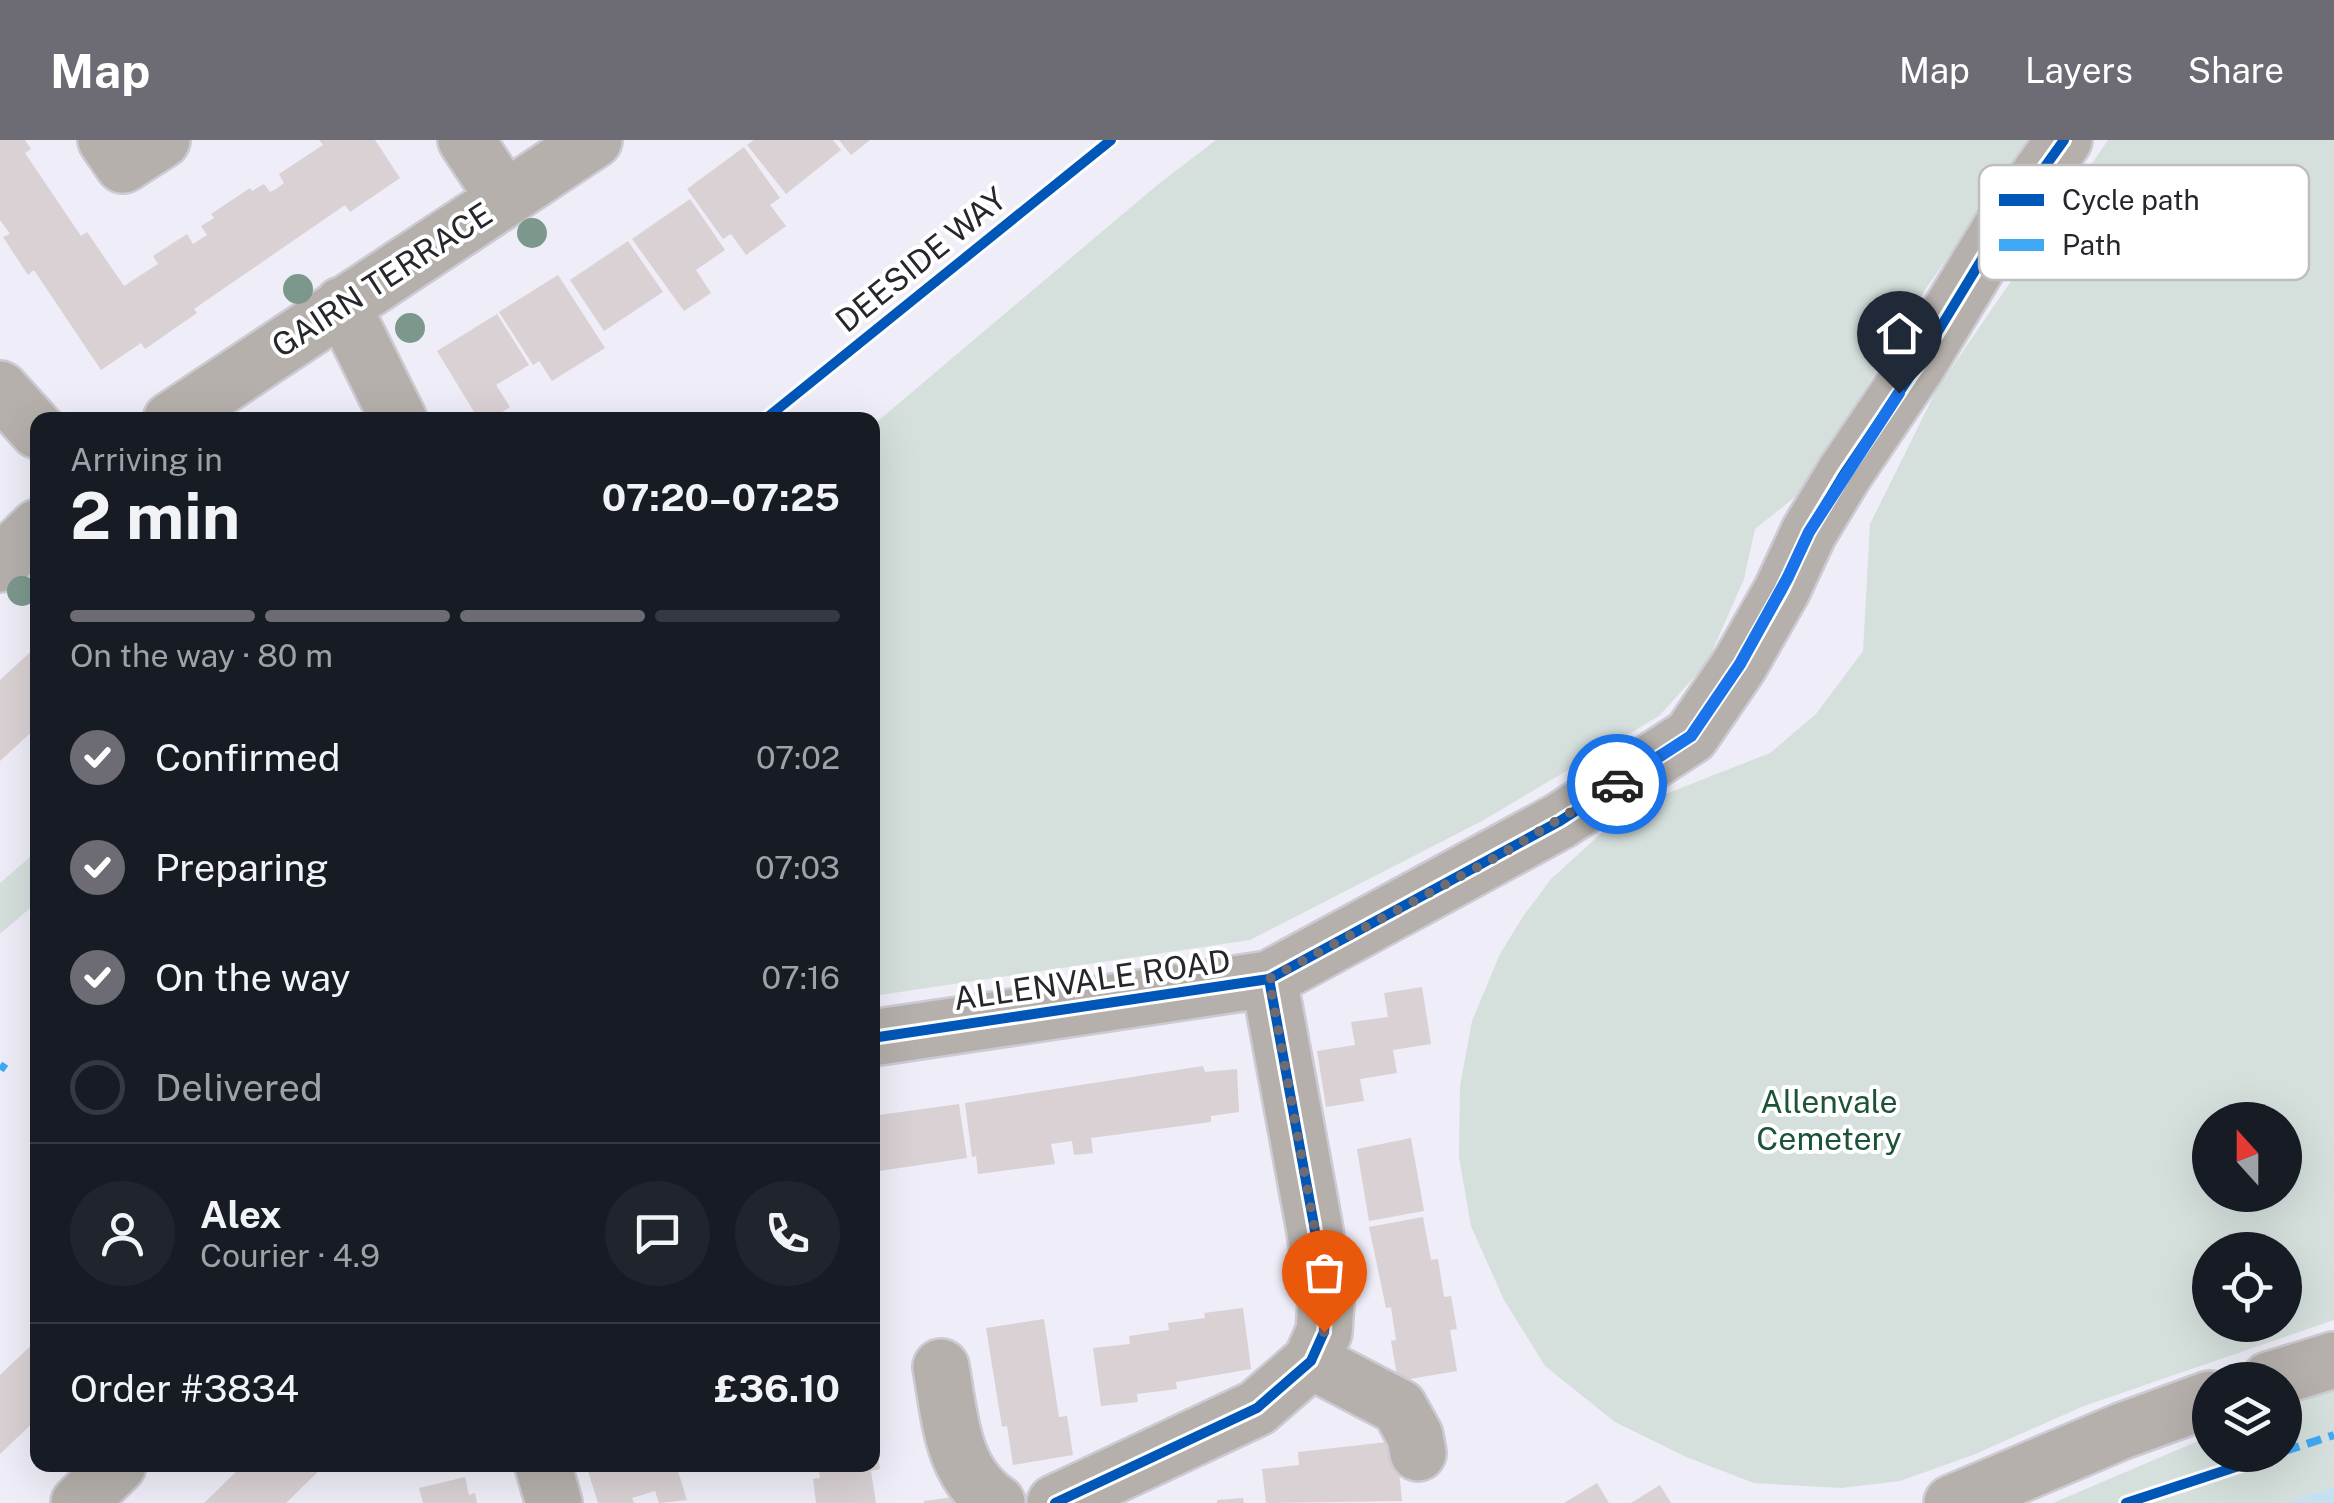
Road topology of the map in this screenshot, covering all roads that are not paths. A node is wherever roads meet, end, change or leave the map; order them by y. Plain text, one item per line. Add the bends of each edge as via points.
1 (106, 140) edge
2 (162, 140) edge
3 (466, 140) edge
4 (594, 140) edge
5 (2064, 140) edge
6 (2046, 165) edge
7 (505, 199) junction
8 (1979, 264) edge
9 (342, 305) junction
10 (0, 389) edge
11 (183, 412) edge
12 (395, 412) edge
13 (30, 422) edge
14 (30, 536) edge
15 (0, 564) edge
16 (1269, 979) junction
17 (880, 1037) edge
18 (2334, 1360) edge
19 (1311, 1361) junction
20 (941, 1367) dead end
21 (2302, 1370) edge
22 (2192, 1406) edge
23 (1418, 1453) dead end
24 (111, 1472) edge
25 (545, 1472) edge
26 (79, 1503) edge
27 (554, 1503) edge
28 (997, 1503) edge
29 (1055, 1503) edge
30 (1952, 1503) edge

1 - 2 street via 123,165
3 - 7 street
4 - 7 street, GAIRN TERRACE
5 - 6 street, ALLENVALE ROAD
7 - 9 street, GAIRN TERRACE
8 - 16 street, ALLENVALE ROAD via 1844,474 1740,664 1691,736 1531,838
9 - 11 street, GAIRN TERRACE
9 - 12 street
10 - 13 street
14 - 15 street
16 - 17 street, ALLENVALE ROAD
16 - 19 street via 1326,1302 1324,1332
18 - 21 street
19 - 23 street via 1399,1407
19 - 29 street via 1257,1408
20 - 28 street via 958,1459
22 - 30 street
24 - 26 street
25 - 27 street

